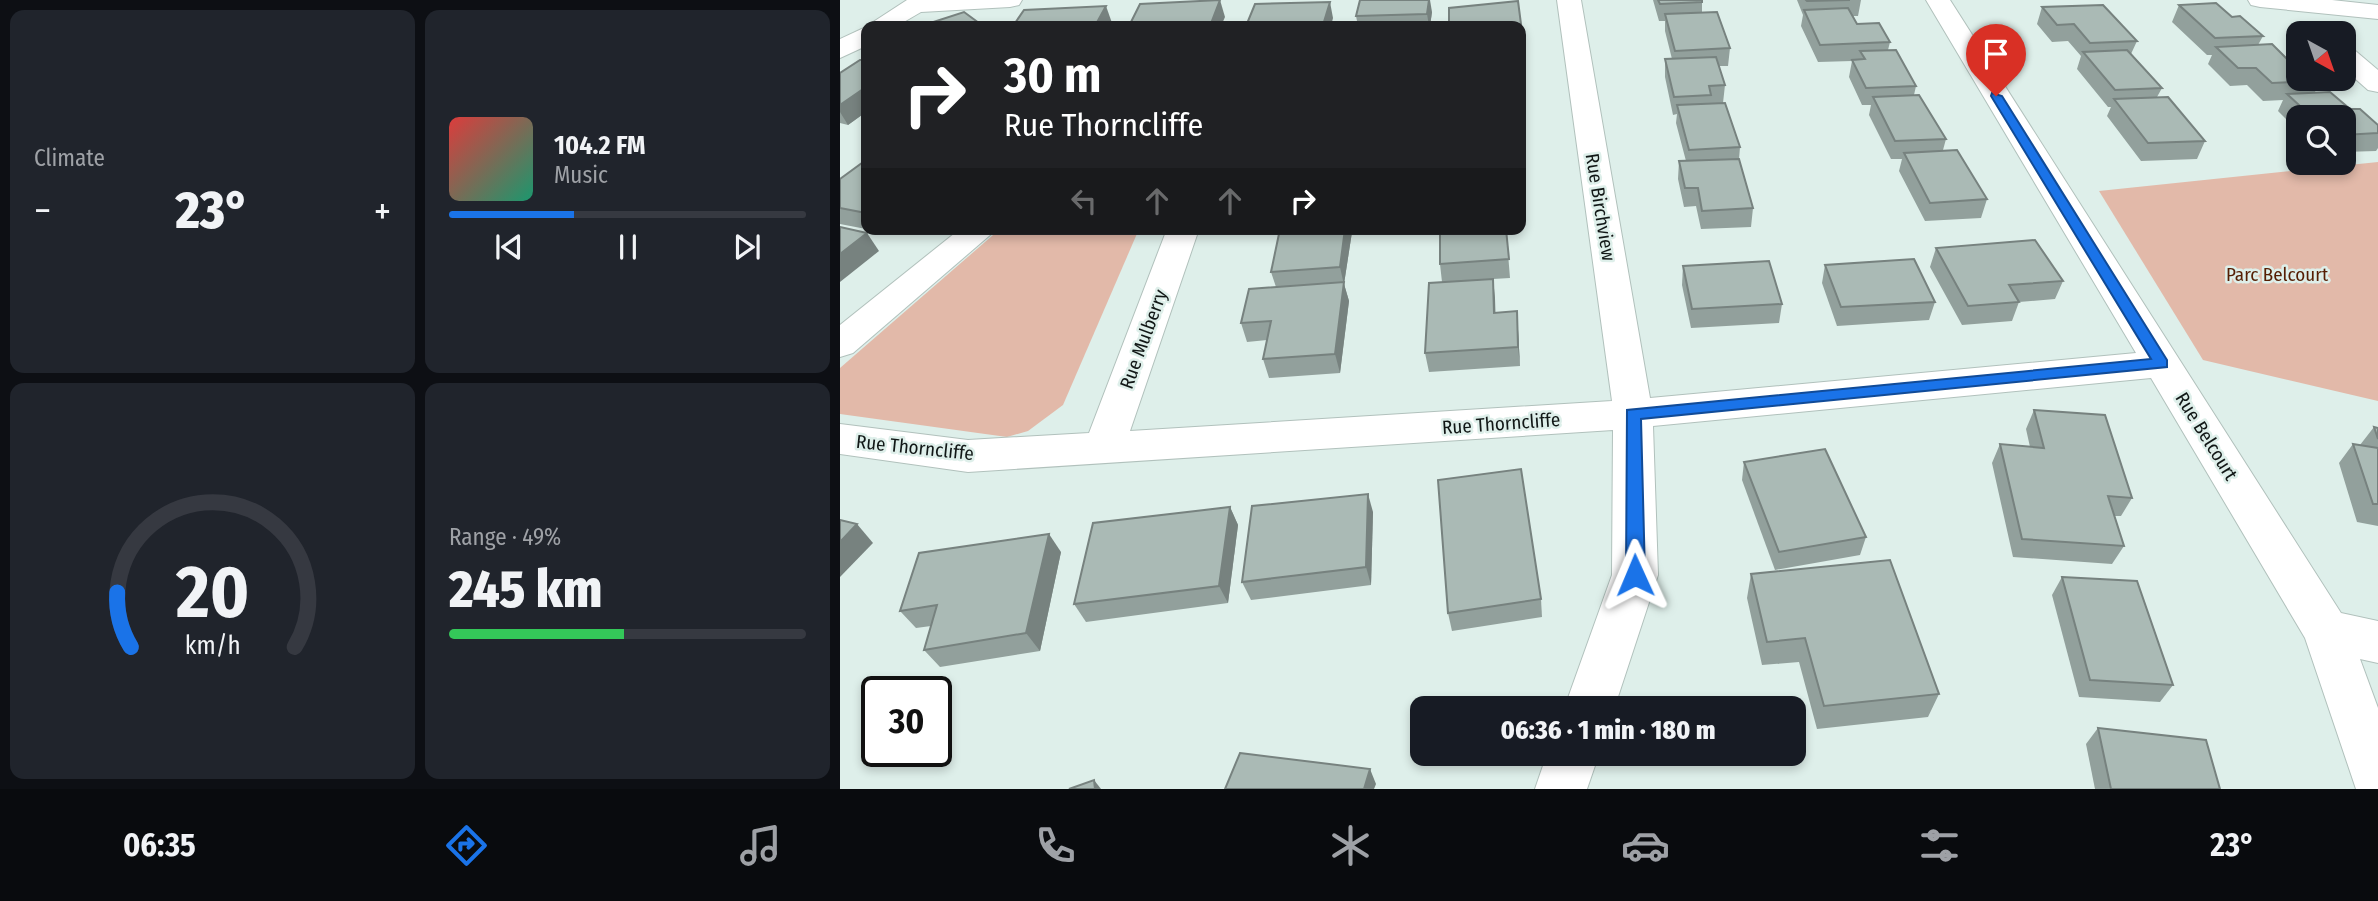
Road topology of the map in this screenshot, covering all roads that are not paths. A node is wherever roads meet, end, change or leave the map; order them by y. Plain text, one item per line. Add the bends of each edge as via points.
1 (1010, 0) edge
2 (1569, 0) edge
3 (1939, 0) edge
4 (2271, 1) edge
5 (2378, 12) edge
6 (889, 21) edge
7 (2300, 21) edge
8 (861, 38) edge
9 (840, 50) edge
10 (2356, 65) edge
11 (2378, 84) edge
12 (974, 235) edge
13 (1180, 235) edge
14 (840, 344) edge
15 (2162, 364) junction
16 (1633, 414) junction
17 (840, 439) edge
18 (1104, 448) junction
19 (2326, 631) junction
20 (2378, 642) edge
21 (1593, 696) edge
22 (1569, 766) edge
23 (2378, 780) edge
24 (1561, 789) edge

1 - 6 street via 916,5
2 - 16 street, Rue Birchview
3 - 15 street, Rue Belcourt
4 - 5 street
4 - 7 street
8 - 9 street
10 - 11 street
12 - 14 street
13 - 18 street, Rue Mulberry
15 - 16 street, Rue Thorncliffe
15 - 19 street, Rue Belcourt
16 - 18 street, Rue Thorncliffe
16 - 21 street, Rue Birchview via 1635,575
17 - 18 street, Rue Thorncliffe via 968,456
19 - 20 street
19 - 23 street, Rue Belcourt
22 - 24 street

